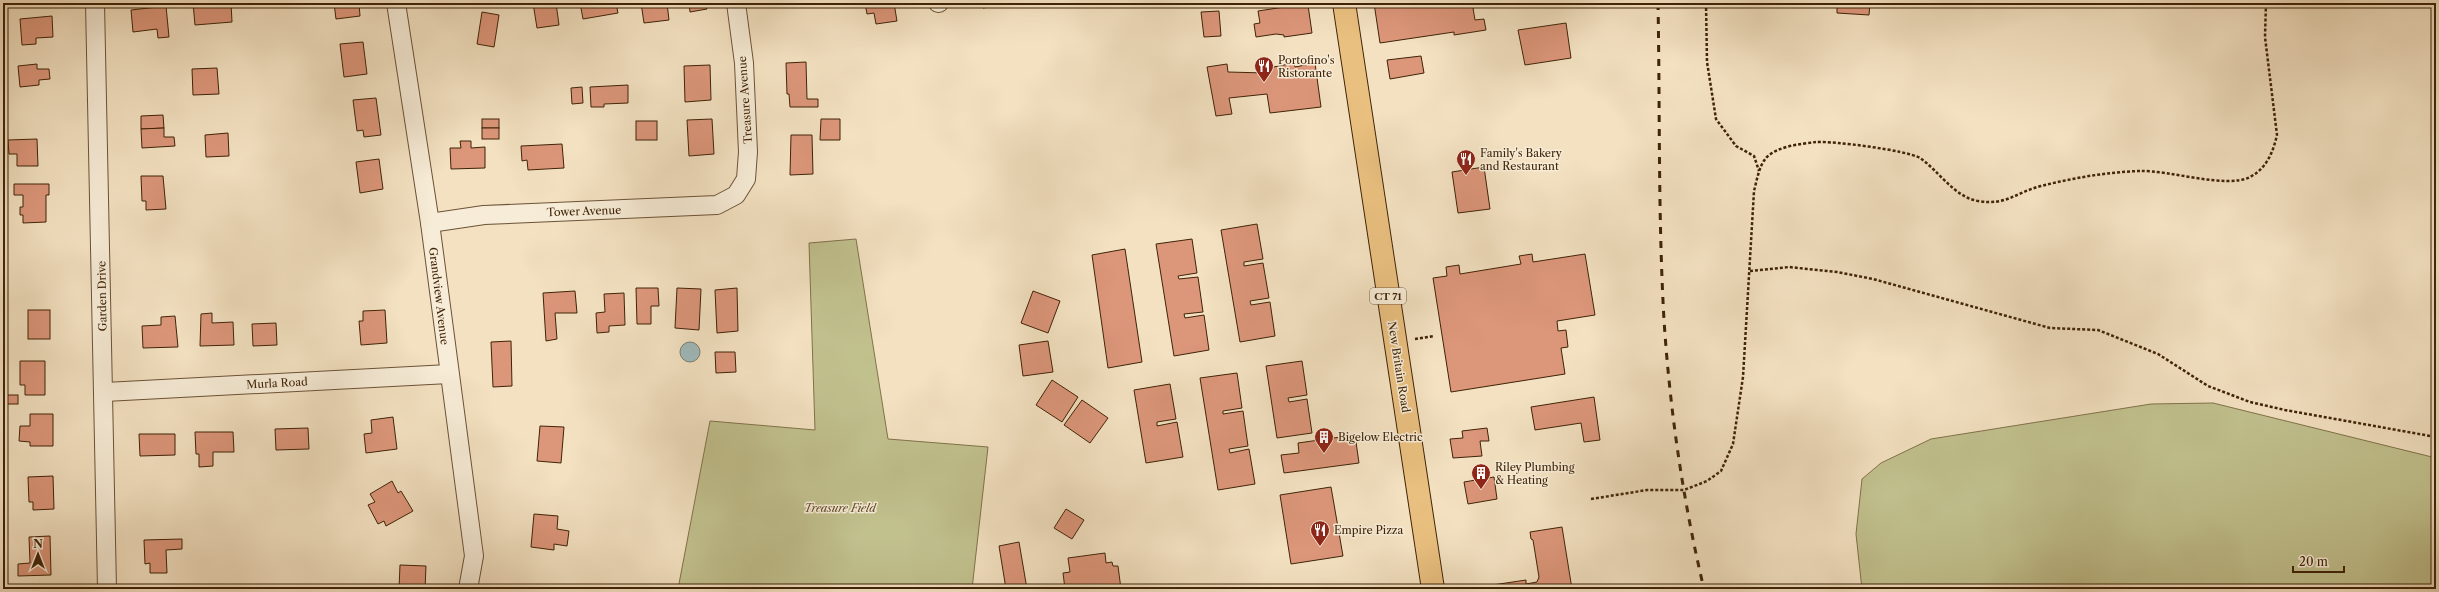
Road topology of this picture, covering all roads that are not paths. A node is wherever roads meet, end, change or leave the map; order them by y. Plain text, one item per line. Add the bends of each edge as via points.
1 (95, 3) edge
2 (396, 3) edge
3 (736, 3) edge
4 (1344, 3) edge
5 (736, 195) joint
6 (430, 223) junction
7 (449, 374) junction
8 (105, 392) junction
9 (107, 589) edge
10 (468, 589) edge
11 (1433, 589) edge

1 - 8 street, Garden Drive
2 - 6 street, Grandview Avenue
3 - 5 street, Treasure Avenue via 744,63 748,152 746,179
4 - 11 main road, New Britain Road / CT 71
5 - 6 street, Tower Avenue via 717,205 484,215
6 - 7 street, Grandview Avenue
7 - 8 street, Murla Road
7 - 10 street, Grandview Avenue via 474,556
8 - 9 street, Garden Drive

